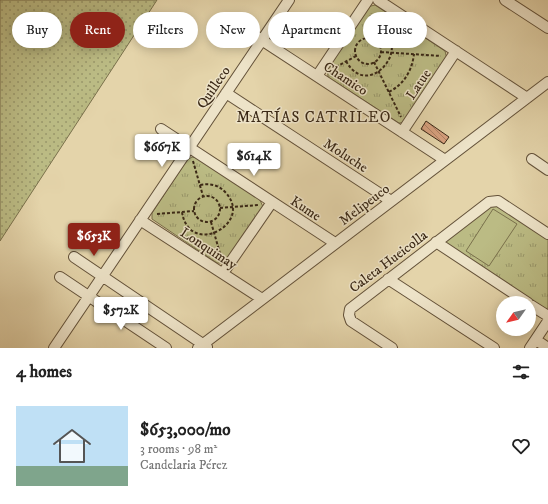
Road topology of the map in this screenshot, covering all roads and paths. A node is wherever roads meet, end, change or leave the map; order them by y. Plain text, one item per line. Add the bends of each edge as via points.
1 (289, 0) edge
2 (505, 0) edge
3 (373, 2) edge
4 (372, 12) edge
5 (548, 28) edge
6 (262, 40) junction
7 (363, 40) edge
8 (380, 48) edge
9 (391, 48) edge
10 (381, 52) junction
11 (392, 53) junction
12 (414, 54) junction
13 (455, 54) junction
14 (346, 61) dead end
15 (374, 62) junction
16 (378, 72) junction
17 (317, 76) junction
18 (548, 82) edge
19 (389, 92) junction
20 (226, 93) junction
21 (527, 98) junction
22 (161, 130) dead end
23 (404, 130) junction
24 (189, 148) junction
25 (532, 159) dead end
26 (445, 160) junction
27 (548, 170) edge
28 (200, 185) junction
29 (203, 196) junction
30 (391, 201) junction
31 (271, 203) junction
32 (232, 207) junction
33 (220, 208) junction
34 (194, 211) junction
35 (182, 212) junction
36 (142, 218) junction
37 (211, 222) junction
38 (214, 234) junction
39 (548, 234) edge
40 (436, 242) junction
41 (335, 243) junction
42 (74, 257) dead end
43 (224, 272) junction
44 (102, 276) junction
45 (60, 277) dead end
46 (388, 279) junction
47 (89, 296) junction
48 (518, 296) edge
49 (262, 299) junction
50 (536, 308) edge
51 (548, 316) edge
52 (548, 321) edge
53 (533, 344) edge
54 (203, 347) edge
55 (54, 348) edge
56 (166, 348) edge
57 (392, 348) edge
58 (494, 348) edge
59 (548, 348) edge

1 - 6 street, Quilleco
2 - 5 street
3 - 4 path
3 - 13 street
3 - 17 street
6 - 17 street, Chamico
6 - 20 street, Quilleco
7 - 15 path via 358,42 355,52 357,58 363,63
8 - 10 path
9 - 11 path
10 - 11 path
10 - 15 path
11 - 12 path
11 - 16 path via 388,64
12 - 13 path
12 - 19 path via 406,77
13 - 21 street
13 - 23 street, Latue
14 - 16 path via 359,73 370,75
15 - 16 path
16 - 19 path
17 - 23 street, Chamico
18 - 21 street, Melipeuco
19 - 23 path
20 - 24 street, Quilleco
20 - 30 street, Moluche
21 - 26 street, Melipeuco
22 - 24 street, Kume
23 - 26 street, Chamico
24 - 28 path
24 - 31 street, Kume
24 - 36 street, Quilleco
25 - 27 street
26 - 30 street, Melipeuco
28 - 29 path
28 - 32 path via 219,188 228,196
29 - 33 path via 214,198
29 - 34 path via 196,201
30 - 41 street, Melipeuco
31 - 32 path
31 - 41 street, Kume
31 - 43 street
32 - 33 path
32 - 38 path via 226,225
33 - 37 path via 219,216
34 - 35 path
34 - 37 path via 200,221
35 - 36 path
35 - 38 path via 185,222 193,230 203,234
36 - 43 street, Lonquimay
36 - 44 street, Quilleco
37 - 38 path
38 - 43 path
39 - 40 street, Caleta Hueicolla via 493,200
40 - 46 street, Caleta Hueicolla
40 - 48 street
41 - 49 street, Melipeuco
42 - 44 street
43 - 49 street, Lonquimay
44 - 47 street, Quilleco
44 - 54 street
45 - 47 street
46 - 57 street, Caleta Hueicolla via 353,305 349,315 354,323
46 - 58 street
47 - 55 street, Quilleco
47 - 56 street
49 - 54 street, Melipeuco
50 - 51 street
52 - 53 street
53 - 59 street

